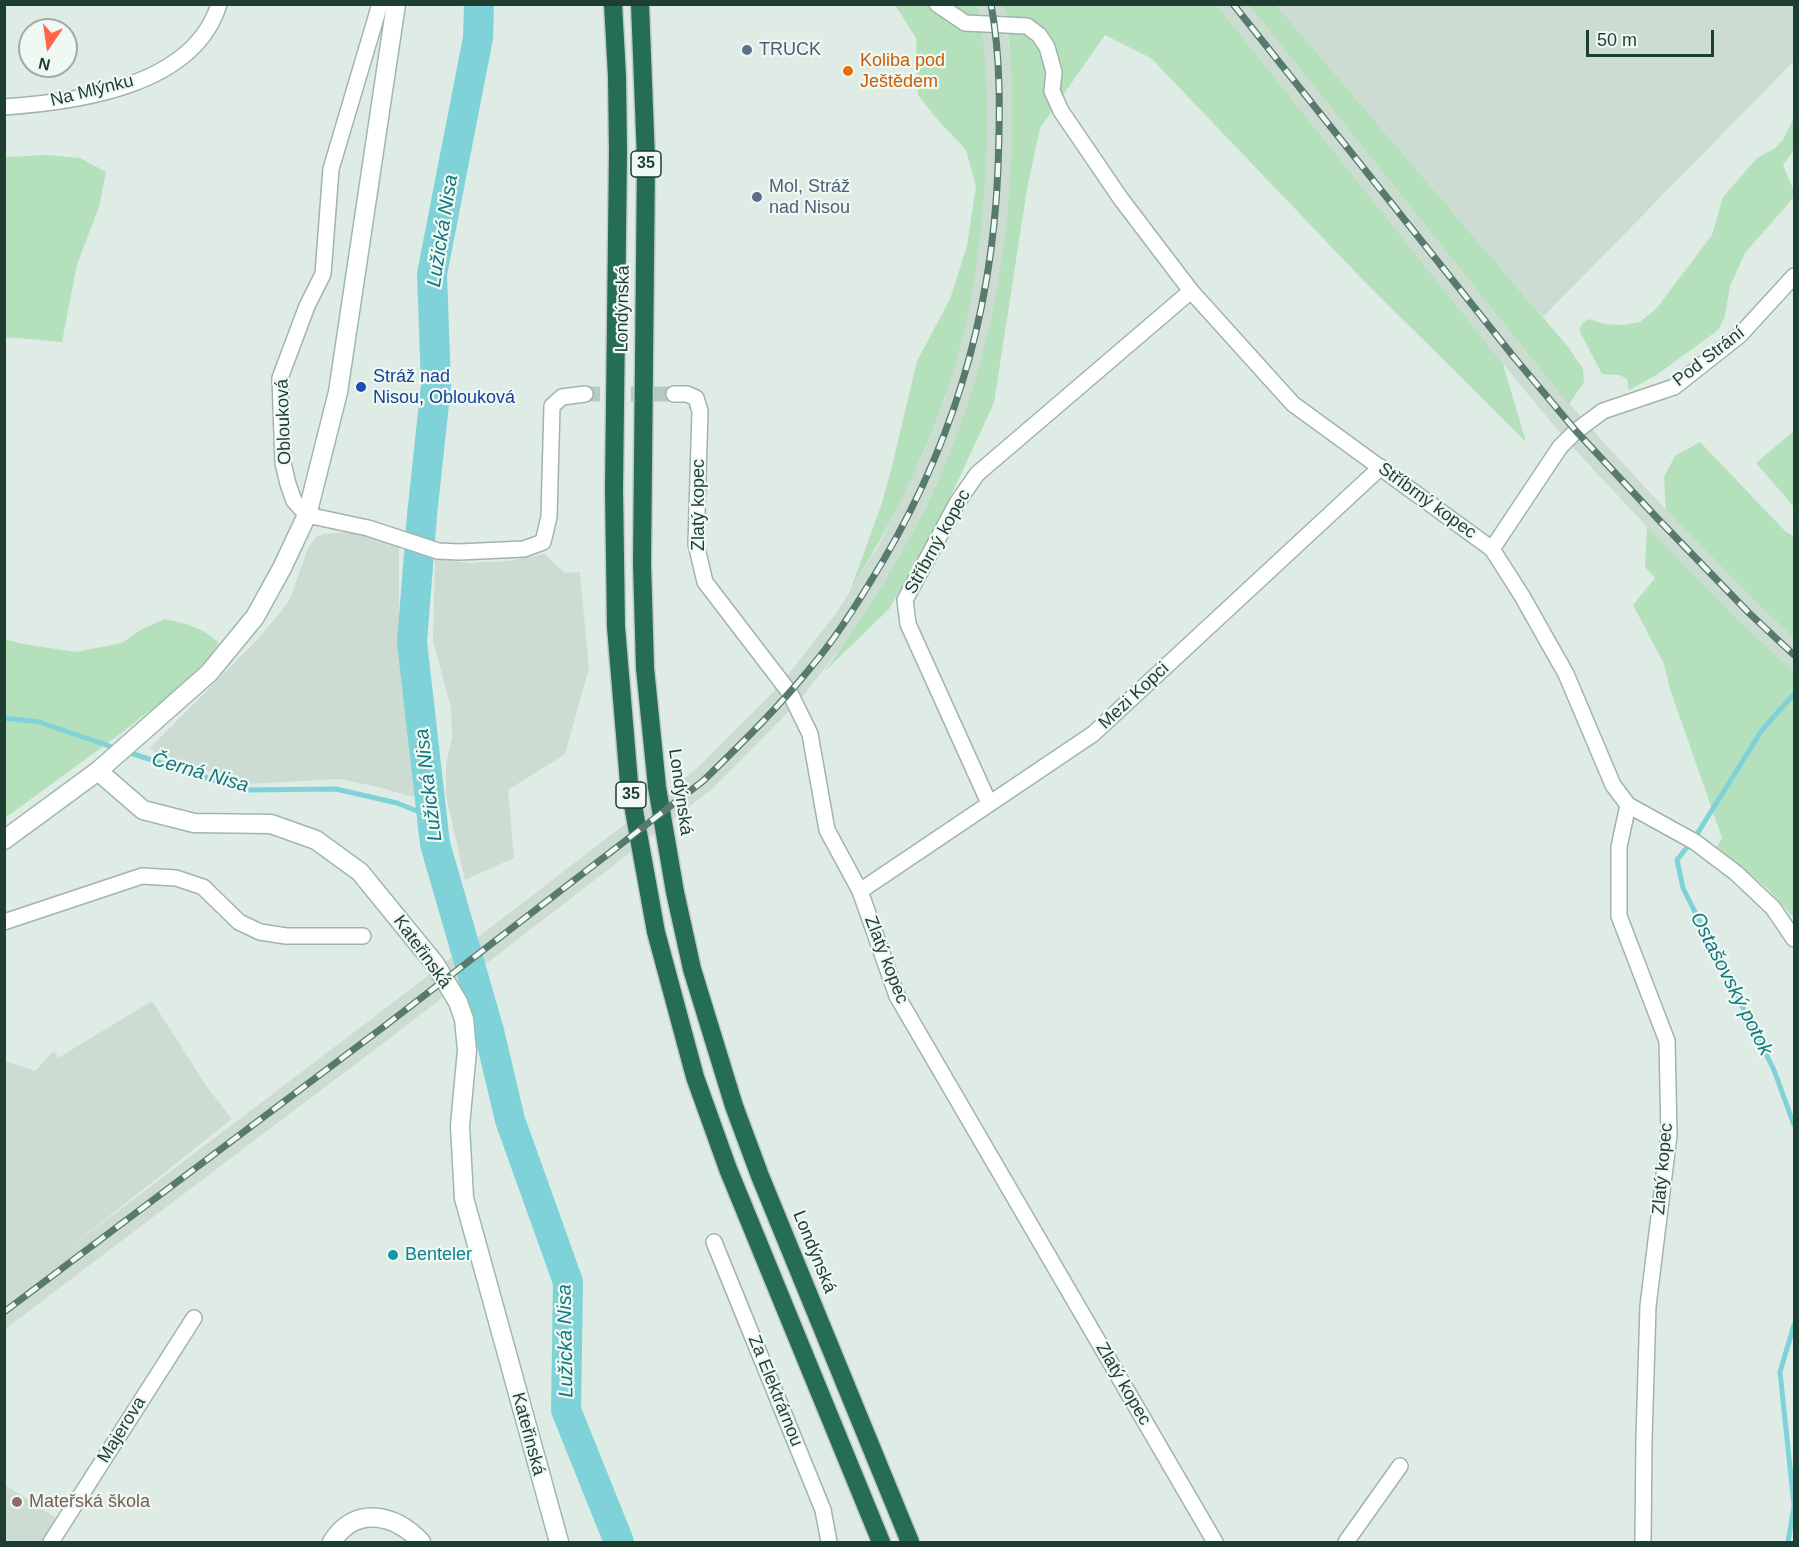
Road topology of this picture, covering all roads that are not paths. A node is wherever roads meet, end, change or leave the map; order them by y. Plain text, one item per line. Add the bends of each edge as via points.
1 (219, 4) edge
2 (380, 4) edge
3 (396, 4) edge
4 (613, 4) edge
5 (640, 4) edge
6 (938, 4) edge
7 (4, 106) edge
8 (1794, 276) edge
9 (1191, 291) junction
10 (585, 394) tunnel mouth
11 (674, 394) tunnel mouth
12 (1381, 468) junction
13 (307, 515) junction
14 (1492, 549) junction
15 (98, 771) junction
16 (989, 803) junction
17 (1628, 805) junction
18 (4, 840) edge
19 (860, 891) junction
20 (4, 922) edge
21 (363, 936) dead end
22 (1794, 939) edge
23 (714, 1242) dead end
24 (194, 1317) dead end
25 (1400, 1466) dead end
26 (51, 1542) edge
27 (332, 1542) edge
28 (421, 1542) edge
29 (559, 1542) edge
30 (830, 1542) edge
31 (881, 1542) edge
32 (910, 1542) edge
33 (1215, 1542) edge
34 (1346, 1542) edge
35 (1643, 1542) edge

1 - 7 street, Na Mlýnku via 196,43 177,60 132,85 87,97
2 - 13 street, Oblouková via 331,169 323,274 280,378 283,462 294,501
3 - 13 street via 338,392
4 - 31 highway, Londýnská / 35 via 618,142 616,627 629,783 656,932 695,1077 728,1169
5 - 32 highway, Londýnská / 35 via 646,160 642,563 645,668 657,787 673,880 692,969 760,1176
6 - 9 street, Stříbrný kopec via 965,23 1027,26 1039,35 1047,47 1054,72 1052,91 1061,111
8 - 14 street, Pod Strání via 1740,335 1674,387 1603,411 1576,431 1560,447
9 - 12 street, Stříbrný kopec via 1293,404
9 - 16 street, Stříbrný kopec via 977,474 905,600 908,624
10 - 13 street via 562,397 552,406 549,517 543,542 524,549 438,550 368,528
11 - 19 street, Zlatý kopec via 696,398 700,411 696,544 705,582 790,693 810,734 827,830
12 - 14 street, Stříbrný kopec
12 - 16 street, Mezi Kopci via 1093,734
13 - 15 street via 255,616 209,673
14 - 17 street, Stříbrný kopec via 1566,674 1612,785
15 - 18 street
15 - 29 street, Kateřinská via 143,810 194,824 272,824 316,840 360,872 435,964 458,1002 467,1050 460,1126 464,1198
16 - 19 street, Mezi Kopci
17 - 22 street via 1695,842 1736,873 1773,908
17 - 35 street, Zlatý kopec via 1619,848 1619,916 1667,1041 1669,1111 1648,1305
19 - 33 street, Zlatý kopec via 897,996
20 - 21 street via 142,876 176,878 203,887 239,922 260,932
23 - 30 street, Za Elektrárnou via 824,1510
24 - 26 street, Majerova
25 - 34 street
27 - 28 street via 350,1523 371,1518 397,1523

